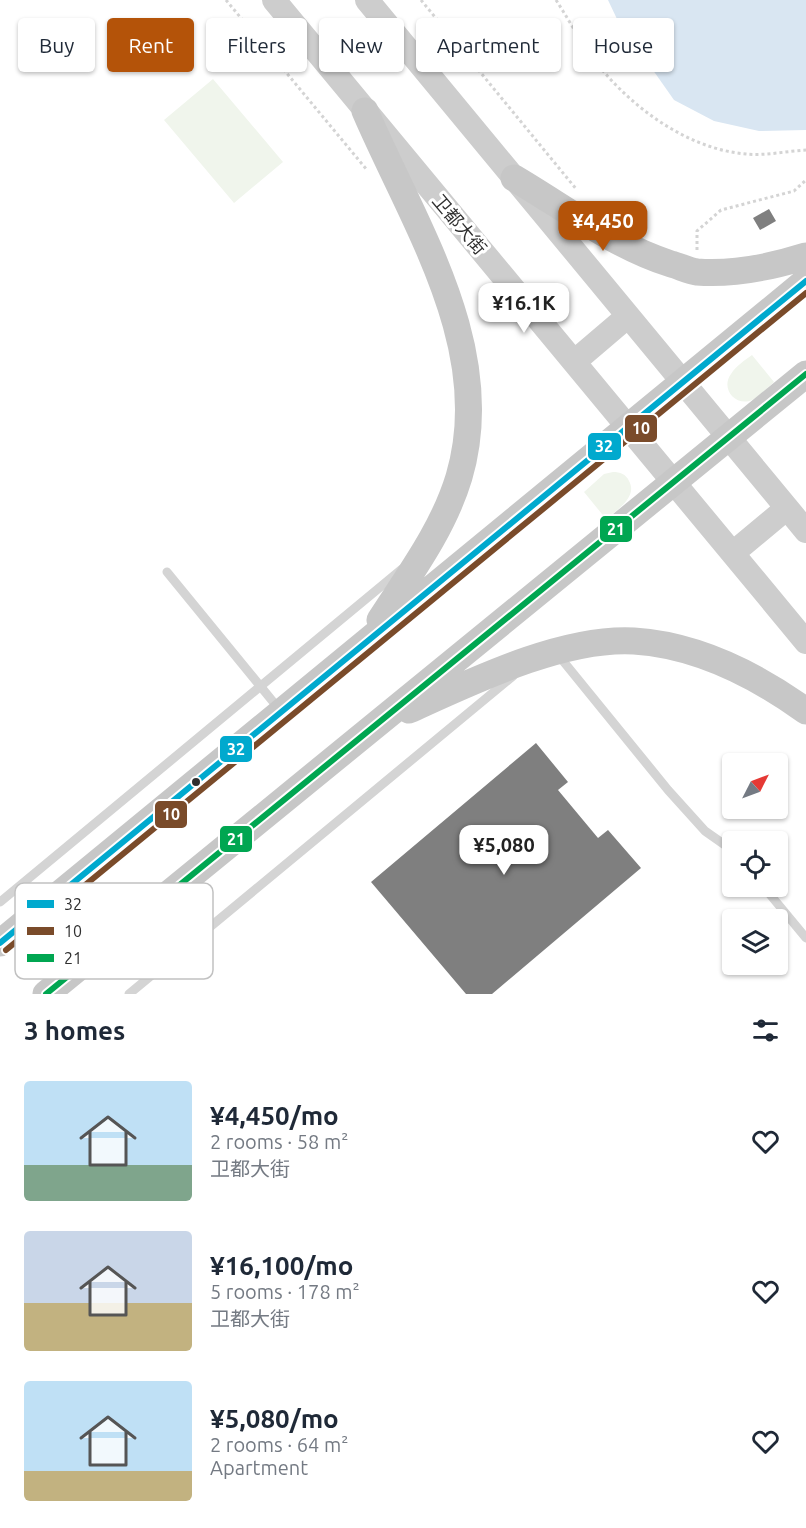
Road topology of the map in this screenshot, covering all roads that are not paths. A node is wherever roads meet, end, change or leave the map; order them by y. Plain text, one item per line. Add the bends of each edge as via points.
1 (274, 0) edge
2 (368, 0) edge
3 (365, 111) junction
4 (514, 178) junction
5 (806, 256) edge
6 (806, 281) edge
7 (628, 316) junction
8 (574, 362) junction
9 (806, 374) edge
10 (683, 382) junction
11 (628, 428) junction
12 (729, 438) junction
13 (674, 483) junction
14 (786, 508) junction
15 (806, 531) edge
16 (426, 548) junction
17 (733, 553) junction
18 (167, 572) dead end
19 (806, 642) edge
20 (364, 644) junction
21 (556, 652) junction
22 (531, 661) junction
23 (261, 686) junction
24 (806, 711) edge
25 (282, 712) junction
26 (375, 726) junction
27 (722, 843) edge
28 (23, 883) edge
29 (74, 883) edge
30 (182, 883) edge
31 (15, 890) edge
32 (772, 897) edge
33 (0, 902) edge
34 (213, 924) edge
35 (15, 932) edge
36 (806, 938) edge
37 (0, 944) edge
38 (64, 979) edge
39 (147, 979) edge
40 (46, 994) edge
41 (129, 994) edge

1 - 3 main road, 卫都大街
2 - 4 main road
3 - 8 main road, 卫都大街
3 - 16 main road via 435,263 467,369 470,412 459,478
4 - 5 main road via 623,245 696,272 738,272
4 - 7 main road
6 - 10 main road
7 - 8 main road
7 - 10 main road
8 - 11 main road, 卫都大街
9 - 12 main road
10 - 11 main road
10 - 12 main road
11 - 13 main road, 卫都大街
11 - 20 main road
12 - 13 main road
12 - 14 main road
13 - 17 main road, 卫都大街
13 - 26 main road
14 - 15 main road
14 - 17 main road
16 - 20 main road
16 - 23 lane
17 - 19 main road, 卫都大街
18 - 23 lane
20 - 25 main road
21 - 22 main road
21 - 24 main road via 602,643 664,644 707,656
21 - 27 lane via 668,790 705,831
22 - 26 main road via 479,679
22 - 34 lane
23 - 25 lane
23 - 28 lane
25 - 29 main road
26 - 30 main road
31 - 33 lane
32 - 36 lane
35 - 37 main road
38 - 40 main road
39 - 41 lane

